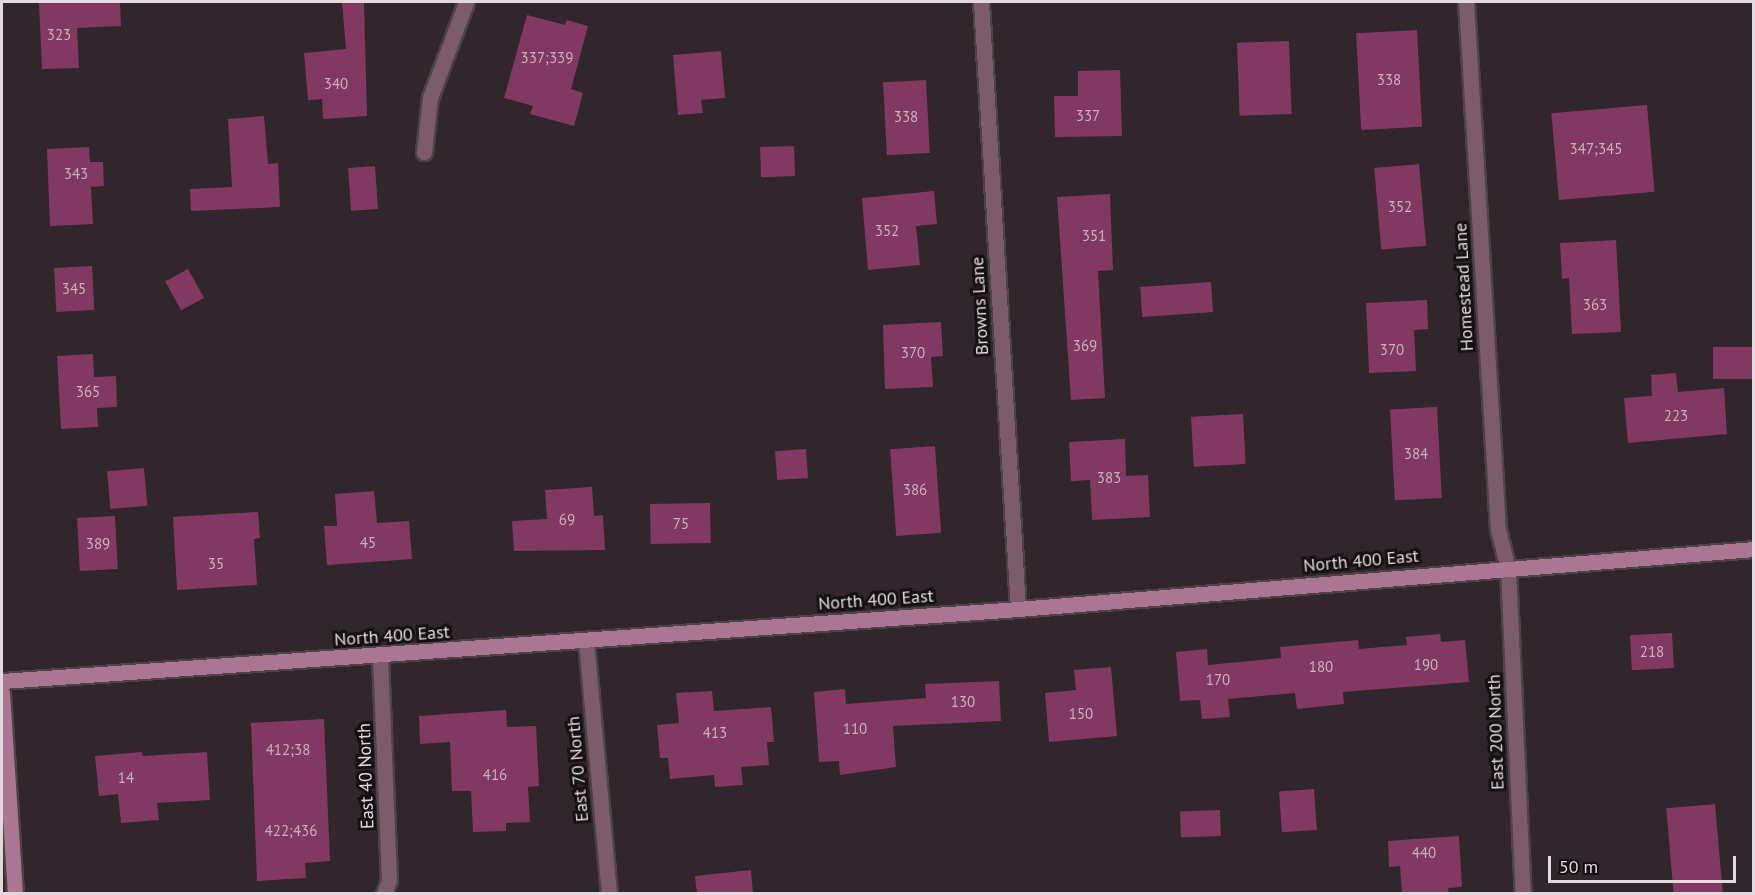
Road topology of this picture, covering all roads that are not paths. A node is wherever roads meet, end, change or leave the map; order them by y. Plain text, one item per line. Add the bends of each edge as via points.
1 (466, 2) edge
2 (981, 2) edge
3 (1466, 2) edge
4 (424, 152) dead end
5 (1754, 549) edge
6 (1508, 569) junction
7 (1018, 609) junction
8 (586, 641) junction
9 (380, 656) junction
10 (2, 681) edge
11 (2, 693) edge
12 (15, 894) edge
13 (384, 894) edge
14 (609, 894) edge
15 (1522, 894) edge

1 - 4 street via 430,98
2 - 7 street, Browns Lane
3 - 6 street, Homestead Lane via 1498,529
5 - 6 street, North 400 East
6 - 7 street, North 400 East
6 - 15 street, East 200 North
7 - 8 street, North 400 East
8 - 9 street, North 400 East
8 - 14 street, East 70 North
9 - 10 street, North 400 East
9 - 13 street, East 40 North via 389,880
11 - 12 street

